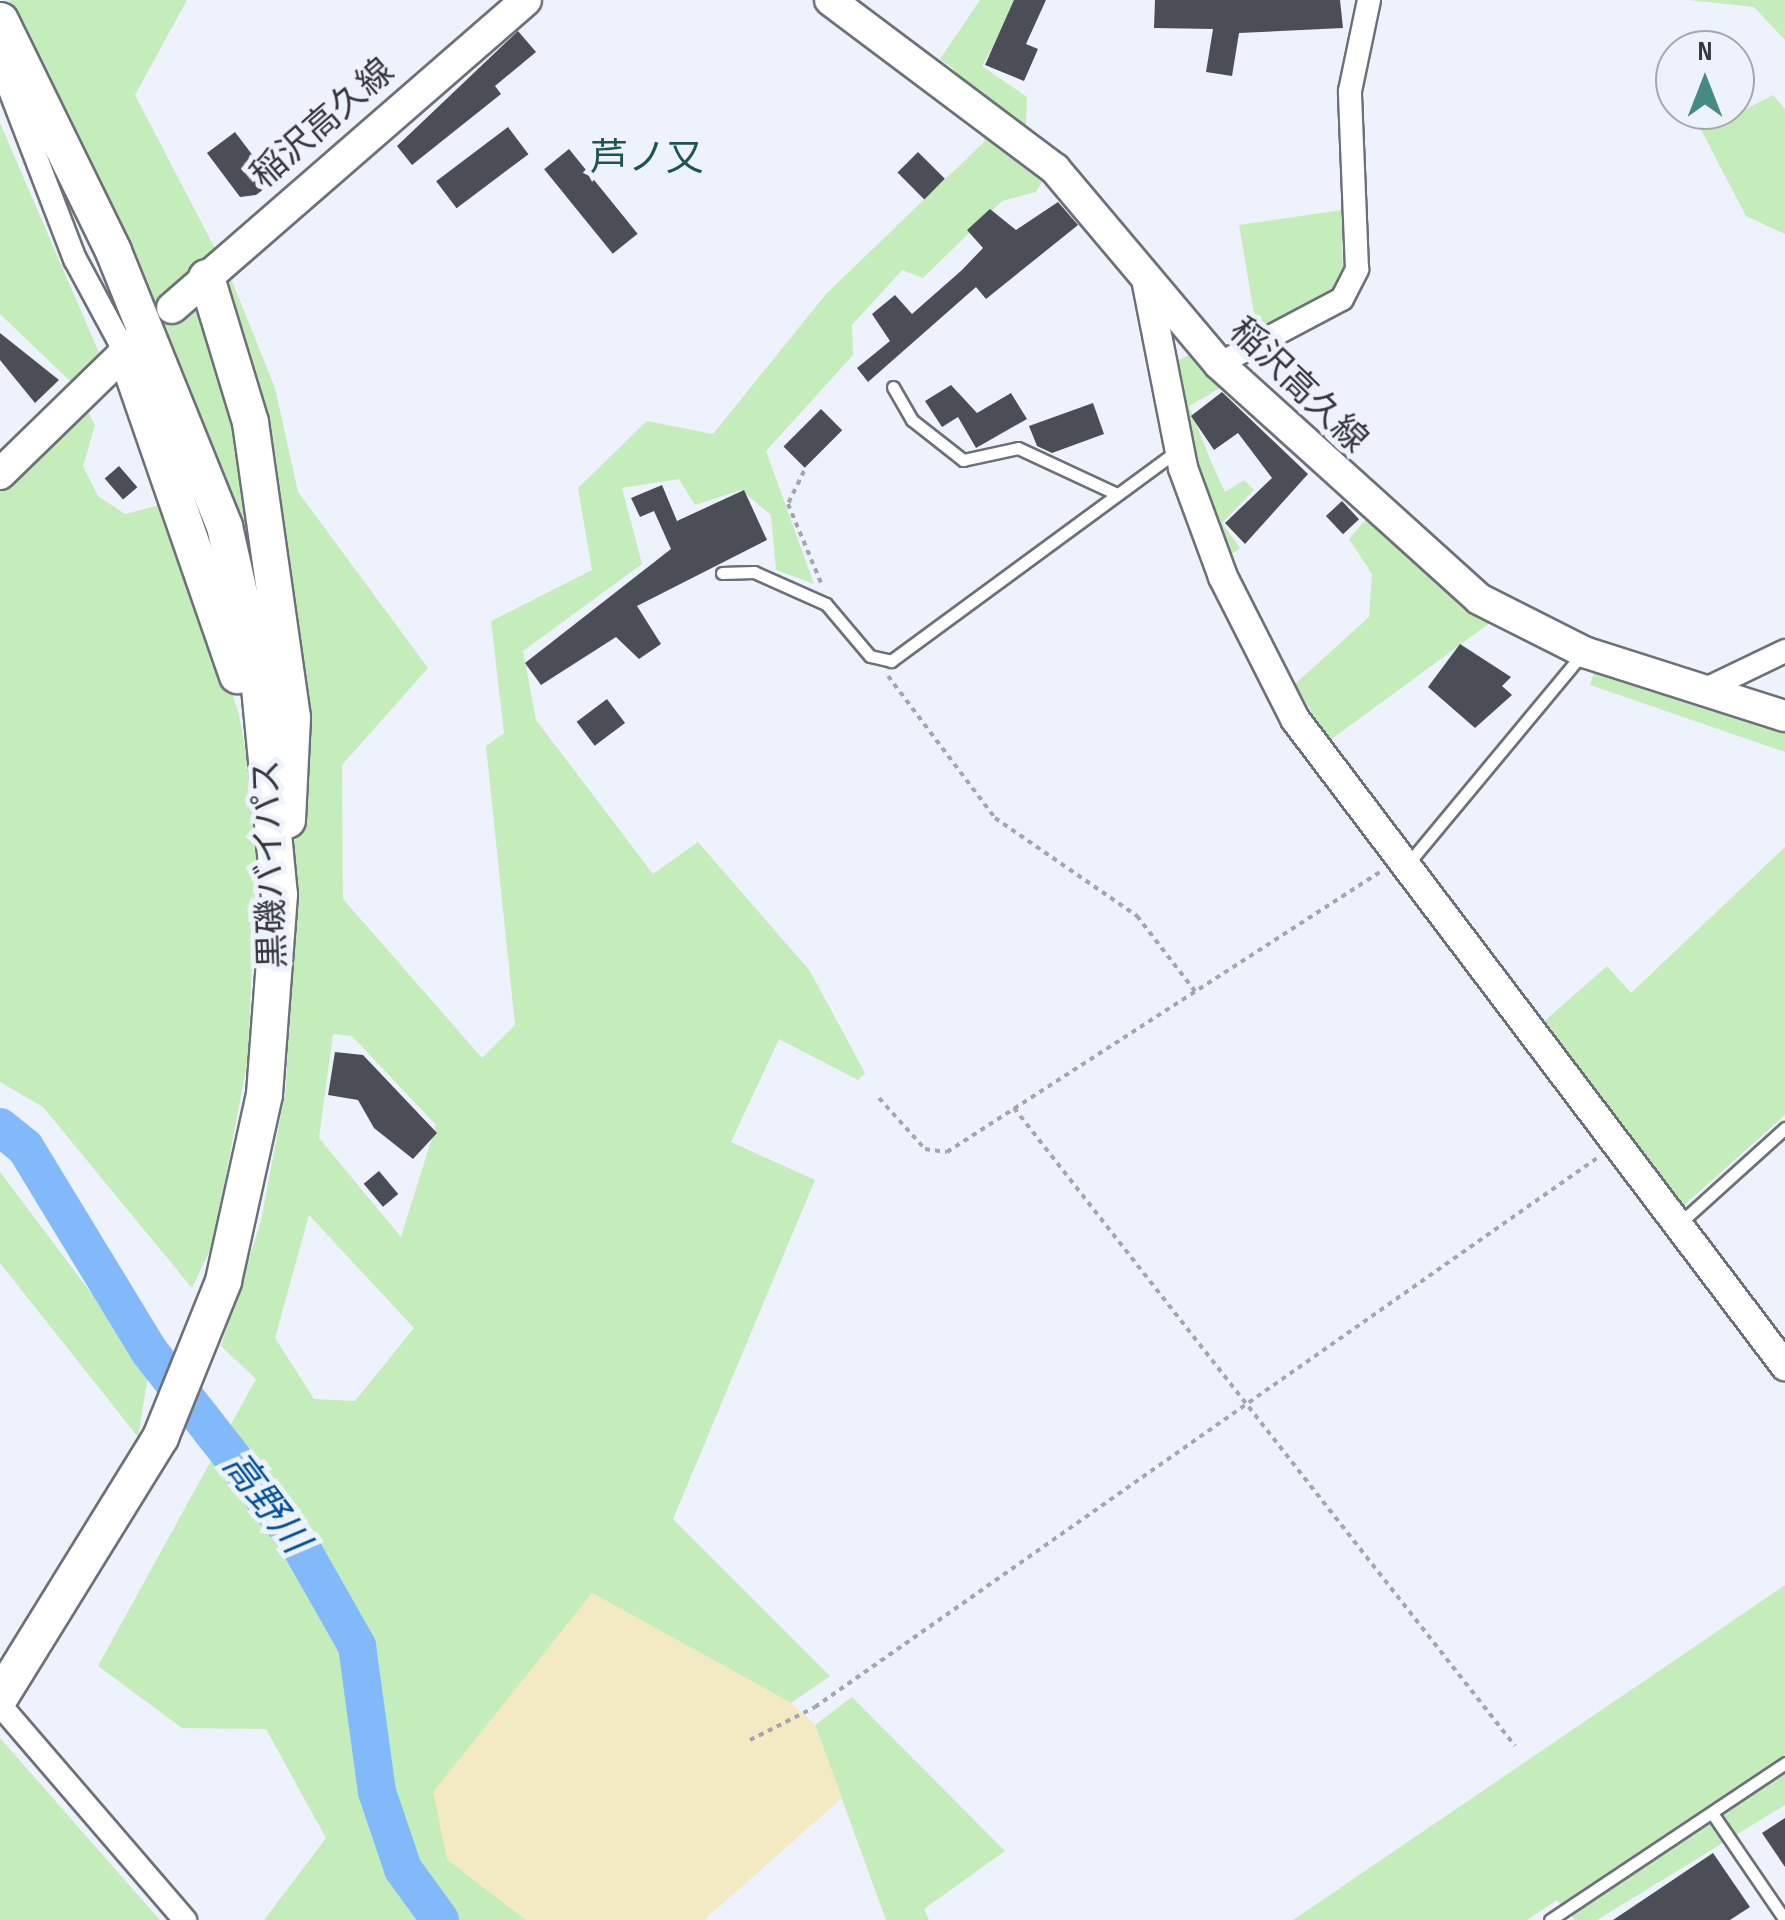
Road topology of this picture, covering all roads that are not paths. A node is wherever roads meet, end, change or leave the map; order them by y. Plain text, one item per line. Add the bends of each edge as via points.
1 (526, 0) edge
2 (830, 0) edge
3 (1368, 0) edge
4 (0, 20) edge
5 (0, 64) edge
6 (206, 276) junction
7 (1147, 284) junction
8 (172, 308) dead end
9 (132, 345) junction
10 (1218, 364) junction
11 (892, 387) dead end
12 (1178, 450) junction
13 (0, 474) edge
14 (1117, 494) junction
15 (722, 573) dead end
16 (1785, 651) edge
17 (1584, 652) junction
18 (1704, 690) junction
19 (1785, 716) edge
20 (275, 821) junction
21 (277, 858) junction
22 (1400, 865) junction
23 (1785, 1128) edge
24 (1680, 1224) junction
25 (1785, 1366) edge
26 (0, 1696) edge
27 (0, 1706) edge
28 (1785, 1763) edge
29 (1712, 1813) junction
30 (186, 1920) edge
31 (1550, 1920) edge
32 (1785, 1920) edge

1 - 6 main road, 稲沢高久線
2 - 7 main road, 稲沢高久線 via 1056,168
3 - 10 street via 1350,91 1357,269 1342,299
4 - 20 highway, 黒磯バイパス via 114,251 224,526 258,677
5 - 9 street via 75,259
6 - 8 main road, 稲沢高久線
6 - 21 highway via 250,422 292,718 294,770
7 - 10 main road, 稲沢高久線
7 - 12 street
9 - 13 main road
9 - 20 highway
10 - 17 main road, 稲沢高久線 via 1426,559 1517,624
11 - 14 lane via 912,420 963,460 1018,448
12 - 14 lane
12 - 22 street via 1256,648
14 - 15 lane via 900,657 880,662 836,611 754,572
16 - 18 street
17 - 18 main road, 稲沢高久線
17 - 22 lane
18 - 19 main road, 稲沢高久線
20 - 21 highway, 黒磯バイパス
21 - 26 highway, 黒磯バイパス via 264,1094 205,1334 160,1438
22 - 24 street
23 - 24 lane
24 - 25 street
27 - 30 street
28 - 29 lane
29 - 31 lane
29 - 32 lane

